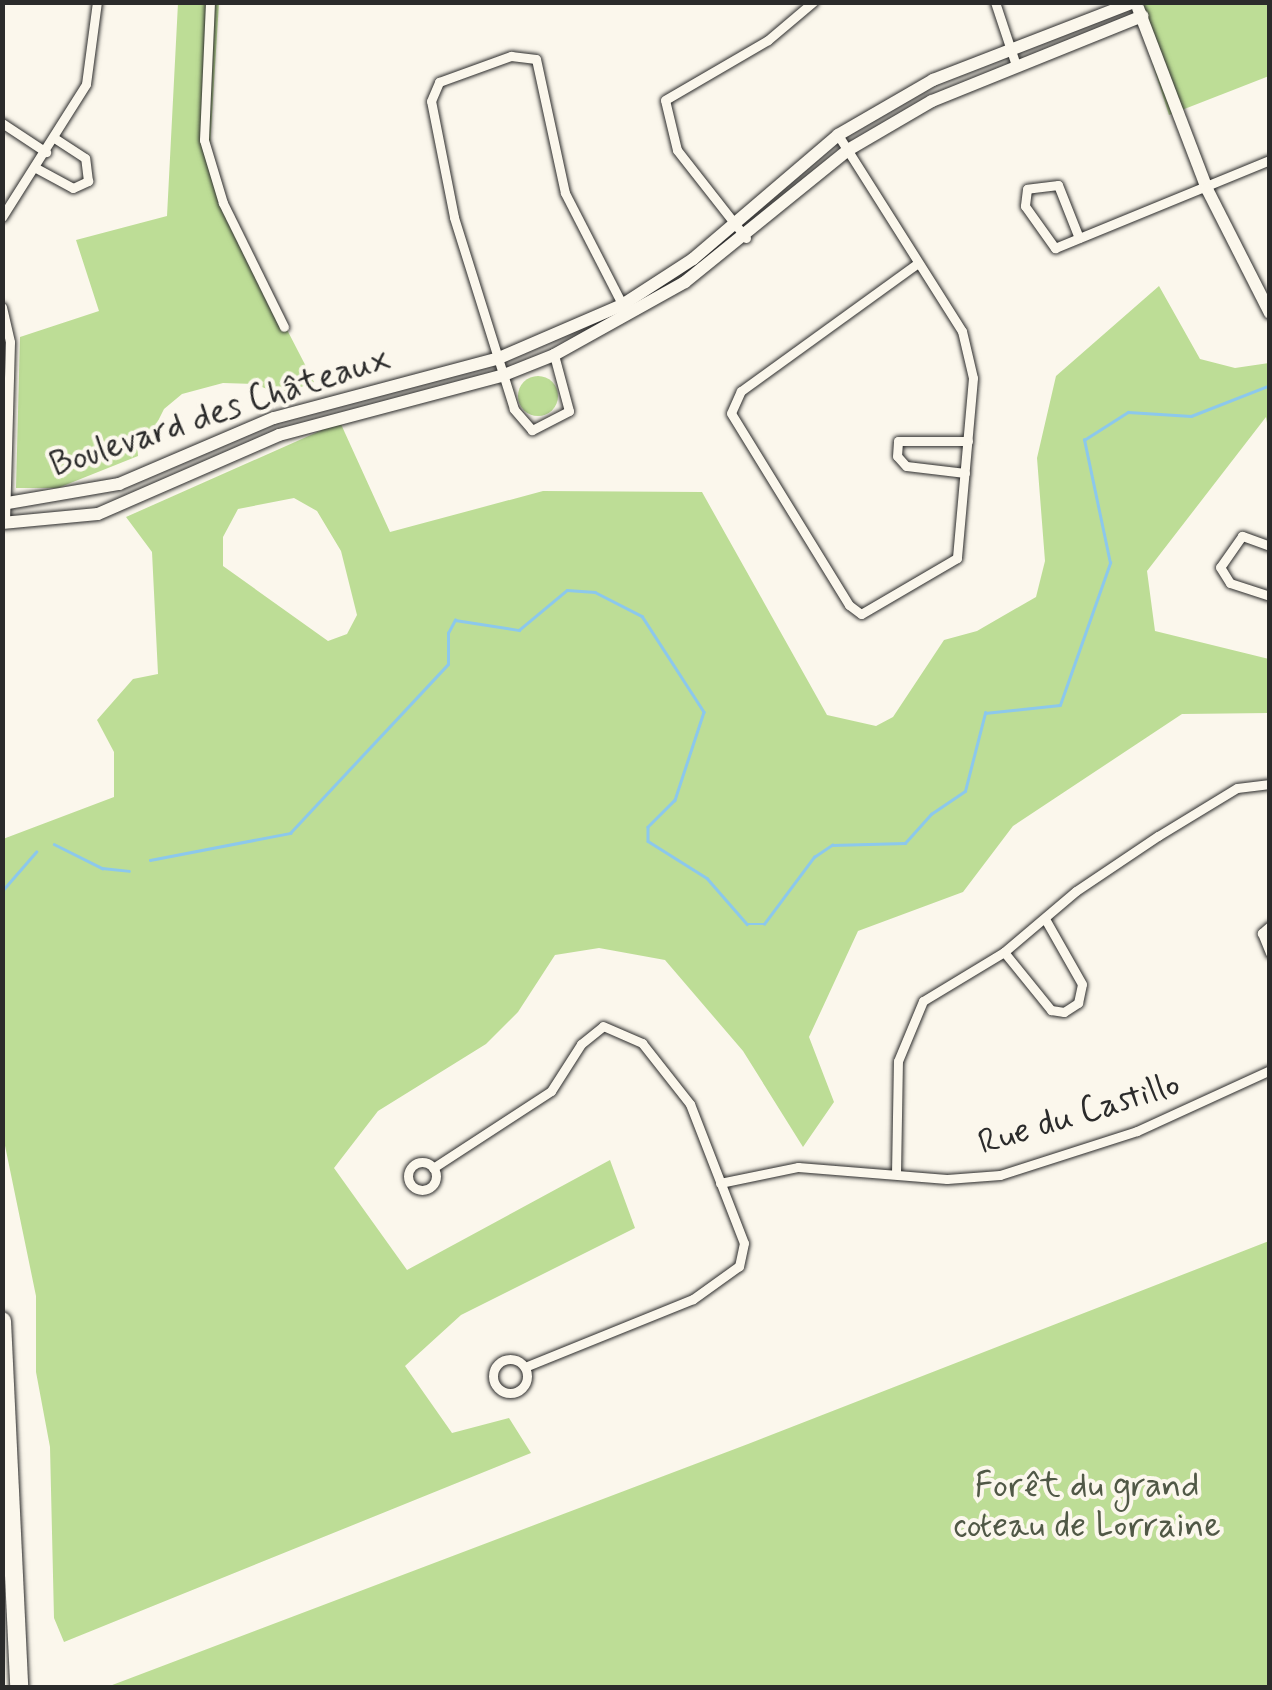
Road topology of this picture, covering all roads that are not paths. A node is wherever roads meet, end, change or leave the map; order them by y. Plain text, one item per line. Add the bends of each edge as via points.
1 (98, 2) edge
2 (210, 2) edge
3 (813, 2) edge
4 (994, 2) edge
5 (1137, 7) edge
6 (1009, 46) junction
7 (1015, 62) junction
8 (2, 123) edge
9 (838, 134) junction
10 (54, 138) junction
11 (848, 150) junction
12 (46, 152) junction
13 (1270, 160) edge
14 (36, 168) junction
15 (1207, 189) junction
16 (2, 217) edge
17 (734, 224) junction
18 (746, 238) junction
19 (1079, 238) junction
20 (918, 263) junction
21 (2, 307) edge
22 (626, 311) junction
23 (1270, 313) edge
24 (284, 327) dead end
25 (554, 355) junction
26 (498, 358) junction
27 (504, 376) junction
28 (968, 440) junction
29 (966, 474) junction
30 (4, 504) edge
31 (4, 523) edge
32 (1270, 546) edge
33 (1270, 596) edge
34 (1270, 784) edge
35 (1044, 919) junction
36 (1270, 926) edge
37 (1004, 952) junction
38 (1270, 953) edge
39 (1270, 1070) edge
40 (433, 1168) dead end
41 (896, 1174) junction
42 (720, 1183) junction
43 (2, 1321) edge
44 (525, 1368) dead end
45 (19, 1688) edge

1 - 10 street via 89,74
2 - 24 street via 204,140 223,203
3 - 17 street via 768,40 665,100 677,150
4 - 6 street
5 - 6 street, Boulevard des Châteaux
5 - 7 street, Boulevard des Châteaux
5 - 15 street
6 - 7 street
6 - 9 street, Boulevard des Châteaux
7 - 11 street, Boulevard des Châteaux
8 - 12 street
9 - 11 street
9 - 17 street, Boulevard des Châteaux
10 - 12 street
10 - 14 street via 85,158 88,181 74,188
11 - 18 street, Boulevard des Châteaux
11 - 20 street
12 - 14 street
13 - 15 street
14 - 16 street
15 - 19 street
15 - 23 street
17 - 18 street
17 - 22 street, Boulevard des Châteaux
18 - 22 street, Boulevard des Châteaux
19 - 19 street via 1058,185 1027,189 1026,206 1045,241 1055,248
20 - 28 street via 969,350
20 - 29 street via 742,391 730,413 849,605 861,614 958,558
21 - 30 street via 10,342
22 - 25 street, Boulevard des Châteaux
22 - 26 street, Boulevard des Châteaux
22 - 26 street via 565,193 536,59 512,56 439,82 431,101 454,217
25 - 27 street, Boulevard des Châteaux
25 - 27 street via 570,397 569,411 559,420 532,430 520,423
26 - 27 street
26 - 30 street, Boulevard des Châteaux via 274,418 87,494
27 - 31 street, Boulevard des Châteaux via 279,435 98,514
28 - 29 street
28 - 29 street via 898,441 897,456 906,466
30 - 31 street
32 - 33 street via 1242,536 1220,567 1230,583
34 - 35 street via 1236,788 1076,891
35 - 37 street
35 - 37 street via 1082,984 1078,1003 1050,1010
36 - 38 street via 1262,933
37 - 41 street via 923,1001 911,1018 898,1061
39 - 41 street, Rue du Castillo via 1137,1131 1000,1175
40 - 42 street via 551,1091 581,1044 603,1026 621,1028 661,1062 690,1104
41 - 42 street, Rue du Castillo via 798,1167
42 - 44 street via 744,1243 739,1266 693,1299
43 - 45 highway

